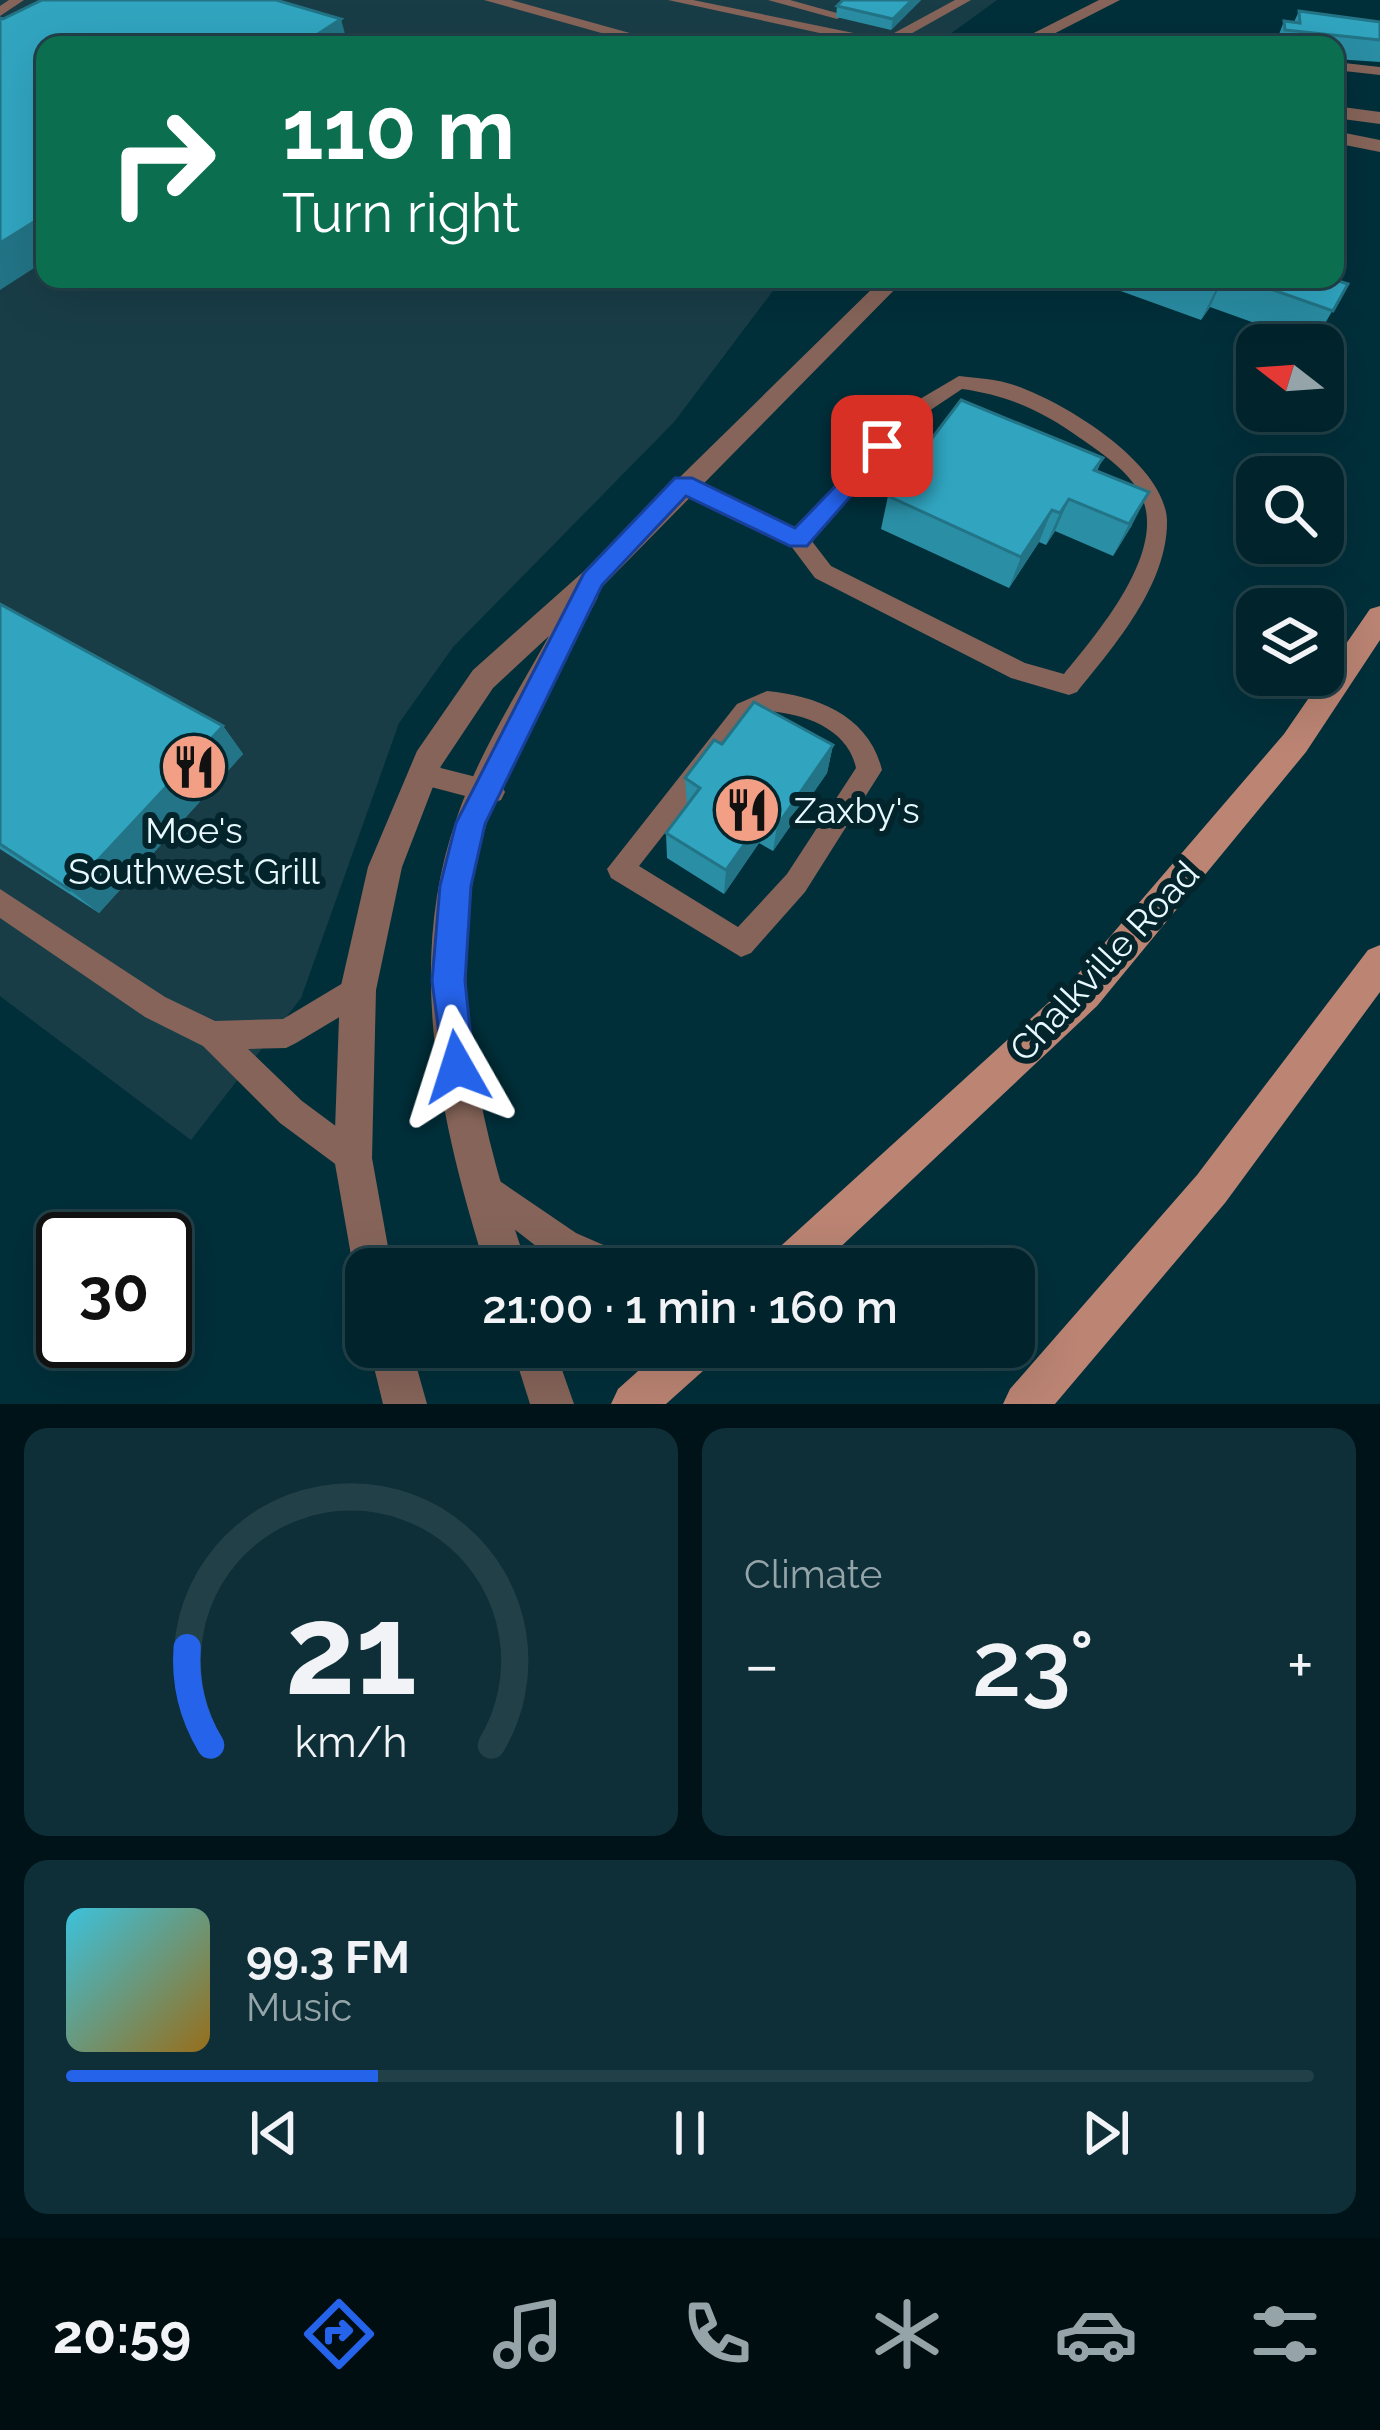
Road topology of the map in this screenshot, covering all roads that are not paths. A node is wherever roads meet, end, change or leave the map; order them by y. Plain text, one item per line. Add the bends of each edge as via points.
1 (18, 0) edge
2 (492, 0) edge
3 (674, 0) edge
4 (762, 0) edge
5 (774, 0) edge
6 (1112, 0) edge
7 (806, 4) edge
8 (952, 6) edge
9 (0, 12) edge
10 (748, 12) junction
11 (840, 12) edge
12 (907, 24) junction
13 (630, 36) edge
14 (848, 36) edge
15 (888, 36) edge
16 (1038, 36) edge
17 (1344, 67) edge
18 (1380, 71) edge
19 (1344, 113) edge
20 (1380, 118) edge
21 (1344, 139) edge
22 (1380, 146) edge
23 (885, 288) edge
24 (683, 484) junction
25 (799, 540) junction
26 (593, 579) junction
27 (1380, 617) edge
28 (421, 774) junction
29 (488, 791) junction
30 (796, 883) joint
31 (0, 902) edge
32 (1380, 962) edge
33 (358, 990) junction
34 (213, 1036) junction
35 (353, 1158) junction
36 (481, 1184) junction
37 (368, 1248) edge
38 (501, 1248) edge
39 (567, 1248) edge
40 (810, 1248) edge
41 (396, 1368) edge
42 (540, 1368) edge
43 (674, 1368) edge
44 (405, 1404) edge
45 (552, 1404) edge
46 (633, 1404) edge
47 (1025, 1404) edge

1 - 9 lane
2 - 13 street
3 - 10 lane
4 - 10 lane
5 - 7 lane
6 - 16 street
7 - 11 lane
7 - 12 lane via 812,16
8 - 12 lane
10 - 14 lane
12 - 15 lane
17 - 18 lane
19 - 20 street
21 - 22 street
23 - 24 street
24 - 25 lane
24 - 26 street
25 - 25 lane via 823,572 1019,671 1069,685 1129,613 1158,521 1152,493 1099,439 1010,390 959,382 910,414
26 - 28 street via 483,679
26 - 29 street
27 - 40 main road, Chalkville Road via 1295,743 1084,994
28 - 29 lane
28 - 33 street via 385,867
29 - 36 street via 455,886 448,981 462,1110
30 - 30 lane via 868,770 868,752 850,732 794,701 767,700 746,711 620,869 741,944
31 - 34 lane via 154,1007
32 - 47 main road via 1280,1105 1137,1284
33 - 34 lane via 286,1033
33 - 35 street
34 - 35 lane via 291,1112
35 - 37 street
36 - 38 street
36 - 39 lane
41 - 44 street
42 - 45 street
43 - 46 main road

